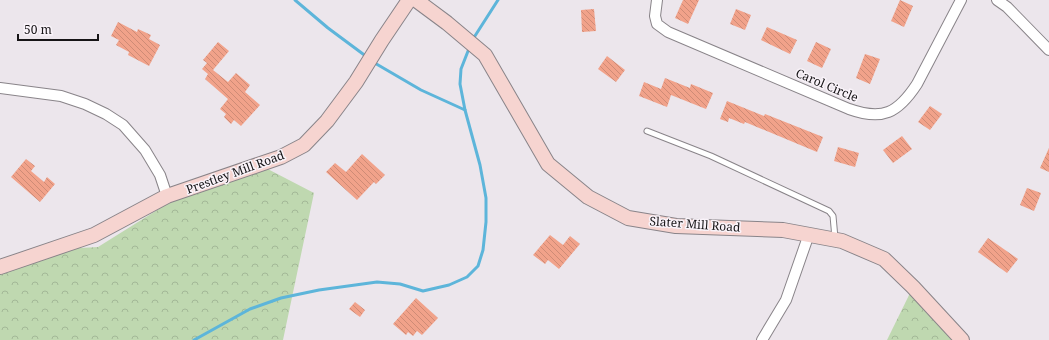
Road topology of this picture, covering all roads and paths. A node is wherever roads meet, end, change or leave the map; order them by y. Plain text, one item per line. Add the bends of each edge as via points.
1 (409, 0) edge
2 (416, 0) edge
3 (656, 0) edge
4 (961, 0) edge
5 (997, 0) edge
6 (1049, 50) edge
7 (0, 88) edge
8 (647, 131) dead end
9 (167, 196) junction
10 (809, 234) junction
11 (836, 239) junction
12 (0, 267) edge
13 (762, 340) edge
14 (962, 340) edge

1 - 9 street, Prestley Mill Road via 344,98 304,145 282,157
2 - 10 street, Slater Mill Road via 485,55 548,164 588,197 628,218 676,226 783,230
3 - 4 street, Carol Circle via 657,24 668,32 849,109 886,114 898,107 917,84
5 - 6 street
7 - 9 street via 61,96 106,114 123,125 145,150 160,175
8 - 11 lane via 711,156 829,211 833,216
9 - 12 street, Prestley Mill Road via 94,235
10 - 11 street, Slater Mill Road
10 - 13 street via 786,300
11 - 14 street, Slater Mill Road via 884,259

